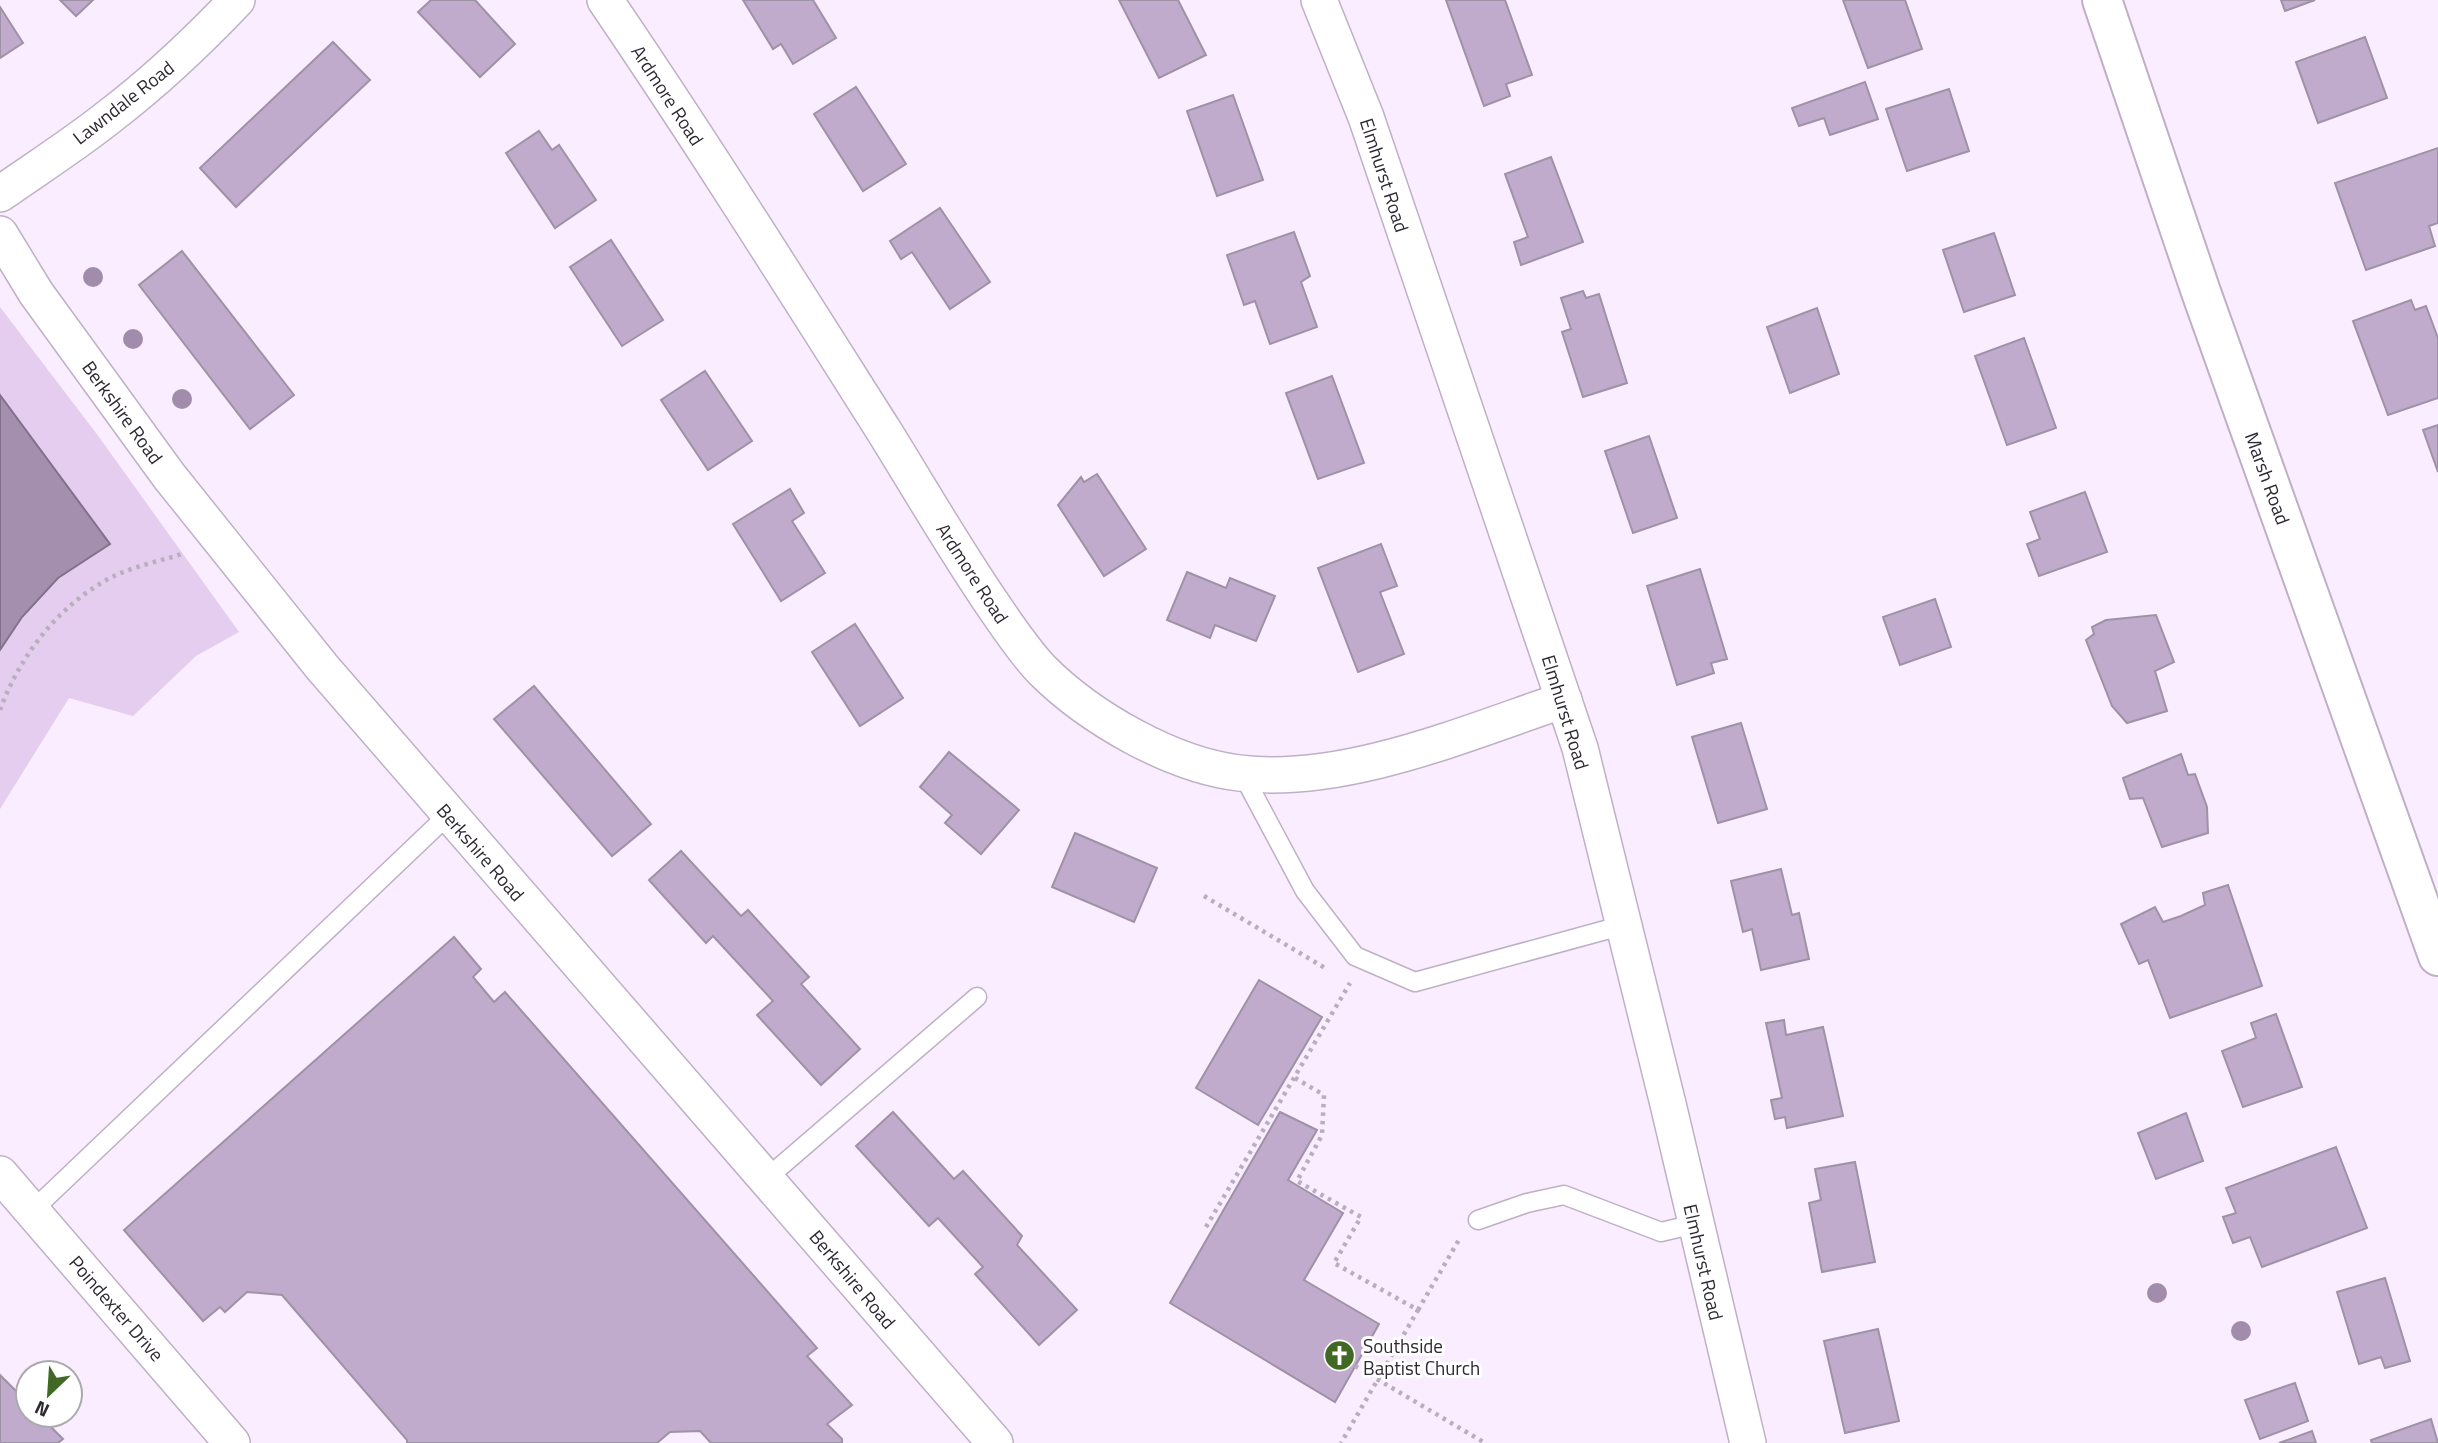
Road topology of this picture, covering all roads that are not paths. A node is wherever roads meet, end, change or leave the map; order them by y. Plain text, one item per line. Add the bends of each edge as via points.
1 (237, 0) edge
2 (605, 0) edge
3 (1319, 0) edge
4 (2102, 0) edge
5 (0, 194) edge
6 (0, 234) edge
7 (1564, 700) junction
8 (1242, 774) junction
9 (449, 814) junction
10 (1624, 925) junction
11 (2438, 956) edge
12 (977, 997) dead end
13 (0, 1174) edge
14 (767, 1178) junction
15 (32, 1211) junction
16 (1478, 1220) dead end
17 (1695, 1224) junction
18 (991, 1442) edge
19 (1741, 1442) edge
20 (232, 1443) edge

1 - 5 street, Lawndale Road via 144,89
2 - 8 street, Ardmore Road via 1021,646 1084,705 1146,744
3 - 7 street, Elmhurst Road via 1366,117
4 - 11 street, Marsh Road
6 - 9 street, Berkshire Road via 36,293 169,476 322,667
7 - 8 street, Ardmore Road via 1338,770
7 - 10 street, Elmhurst Road
8 - 10 lane via 1305,891 1355,956 1415,982
9 - 14 street, Berkshire Road
9 - 15 lane
10 - 17 street, Elmhurst Road
12 - 14 lane
13 - 15 street, Poindexter Drive
14 - 18 street, Berkshire Road
15 - 20 street, Poindexter Drive
16 - 17 lane via 1564,1195 1661,1232
17 - 19 street, Elmhurst Road

